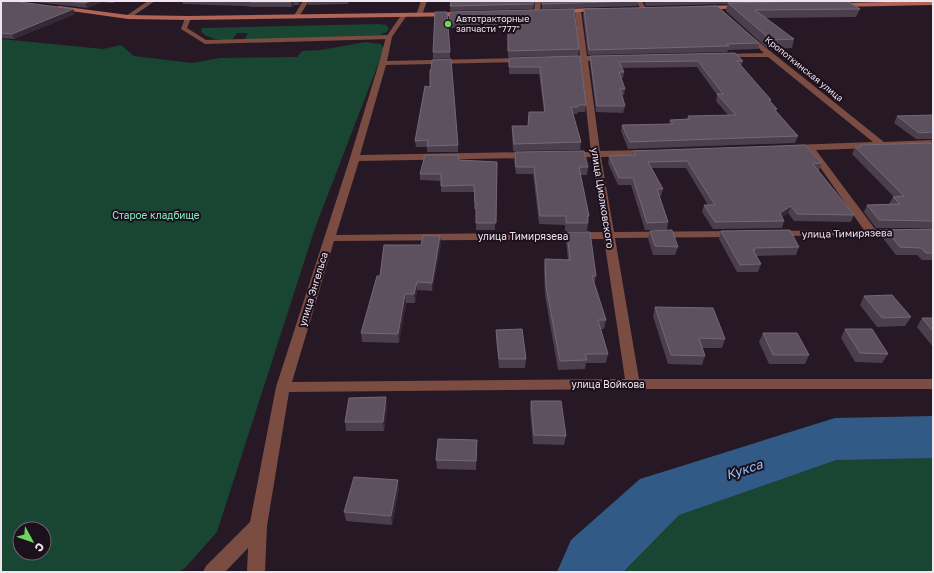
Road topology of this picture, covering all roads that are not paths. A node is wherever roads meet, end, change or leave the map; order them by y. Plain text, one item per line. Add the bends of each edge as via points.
1 (152, 1) edge
2 (306, 1) edge
3 (424, 1) edge
4 (538, 1) edge
5 (640, 1) edge
6 (933, 3) edge
7 (832, 5) edge
8 (49, 7) edge
9 (716, 7) junction
10 (747, 7) edge
11 (694, 8) edge
12 (643, 9) junction
13 (651, 9) edge
14 (607, 10) edge
15 (636, 10) edge
16 (578, 11) junction
17 (530, 12) edge
18 (544, 12) junction
19 (474, 13) edge
20 (404, 15) junction
21 (419, 15) junction
22 (128, 17) junction
23 (296, 17) junction
24 (188, 18) junction
25 (728, 18) edge
26 (740, 29) edge
27 (389, 37) junction
28 (770, 55) junction
29 (715, 56) edge
30 (614, 58) edge
31 (559, 59) edge
32 (583, 59) junction
33 (535, 60) edge
34 (383, 63) junction
35 (933, 143) edge
36 (882, 145) junction
37 (809, 147) junction
38 (785, 148) edge
39 (659, 152) edge
40 (596, 154) junction
41 (541, 155) edge
42 (557, 155) edge
43 (355, 158) junction
44 (933, 232) edge
45 (872, 233) junction
46 (745, 234) edge
47 (761, 234) edge
48 (610, 235) junction
49 (330, 238) junction
50 (633, 384) junction
51 (933, 384) edge
52 (283, 387) junction
53 (258, 526) junction
54 (212, 572) edge
55 (256, 572) edge

1 - 22 street
2 - 23 street
3 - 21 street
4 - 18 street
5 - 12 street
6 - 7 street
8 - 22 street
9 - 10 street
9 - 11 street
9 - 25 street
12 - 13 street
12 - 15 street
14 - 16 street
16 - 18 street
16 - 32 street, улица Циолковского
17 - 18 street
19 - 21 street
20 - 21 street
20 - 23 street
20 - 27 street, улица Энгельса
22 - 24 street
23 - 24 street
24 - 27 lane via 184,29 205,42
26 - 28 street, Кропоткинская улица
27 - 34 street, улица Энгельса
28 - 29 street
28 - 36 street, Кропоткинская улица
30 - 32 street
31 - 32 street
32 - 40 street, улица Циолковского
33 - 34 street
34 - 43 street, улица Энгельса
35 - 36 street
36 - 37 street
37 - 38 street
37 - 45 street
39 - 40 street
40 - 42 street
40 - 48 street, улица Циолковского
41 - 43 street
43 - 49 street, улица Энгельса
44 - 45 street, улица Тимирязева
45 - 47 street, улица Тимирязева
46 - 48 street, улица Тимирязева
48 - 49 street, улица Тимирязева
48 - 50 street, улица Циолковского
49 - 52 street, улица Энгельса
50 - 51 street, улица Войкова
50 - 52 street, улица Войкова
52 - 53 street, улица Энгельса
53 - 54 street
53 - 55 street, улица Энгельса

